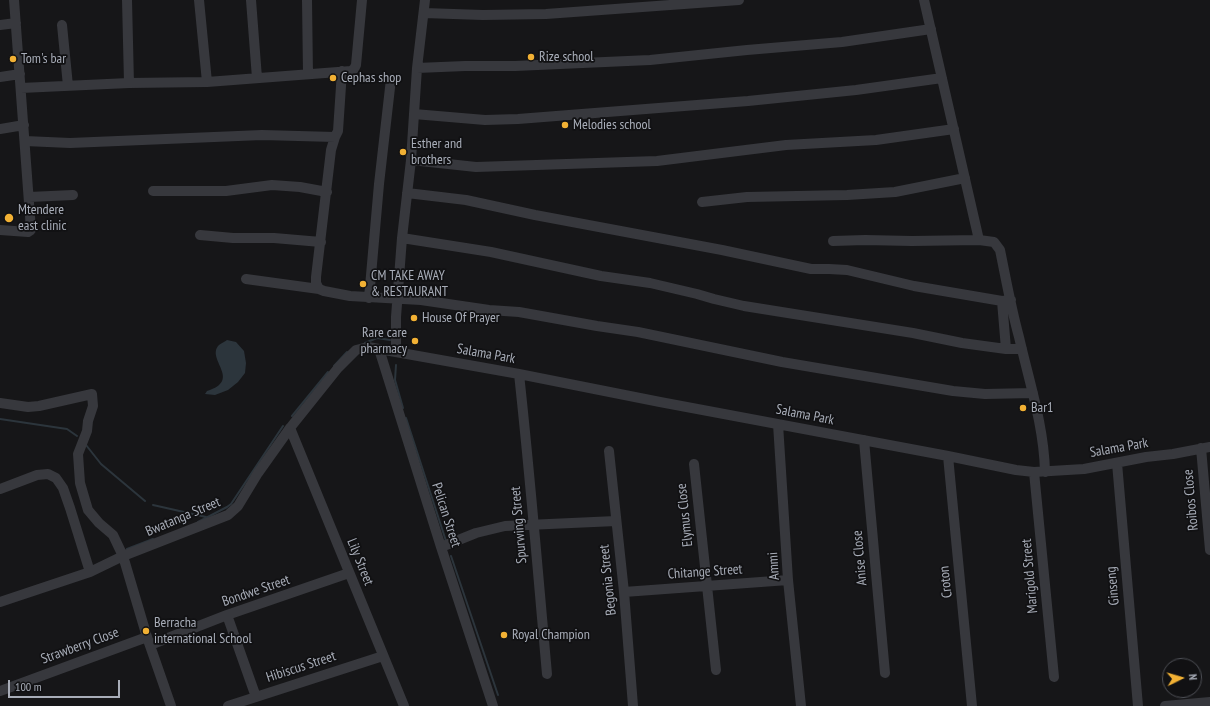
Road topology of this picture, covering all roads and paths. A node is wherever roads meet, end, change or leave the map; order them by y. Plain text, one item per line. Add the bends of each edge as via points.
1 (14, 0) edge
2 (127, 0) edge
3 (199, 0) edge
4 (251, 0) edge
5 (307, 0) edge
6 (362, 0) edge
7 (425, 0) edge
8 (738, 0) edge
9 (924, 0) edge
10 (424, 13) junction
11 (16, 23) junction
12 (0, 25) edge
13 (62, 25) dead end
14 (931, 29) junction
15 (418, 68) junction
16 (342, 71) junction
17 (20, 74) junction
18 (308, 74) junction
19 (0, 77) edge
20 (257, 78) junction
21 (942, 78) junction
22 (391, 79) dead end
23 (207, 82) junction
24 (128, 83) junction
25 (68, 86) junction
26 (21, 88) junction
27 (414, 114) junction
28 (24, 125) junction
29 (0, 129) edge
30 (954, 129) junction
31 (335, 137) junction
32 (25, 141) junction
33 (411, 160) junction
34 (965, 178) junction
35 (153, 191) dead end
36 (327, 192) junction
37 (407, 193) junction
38 (73, 195) dead end
39 (30, 197) junction
40 (702, 202) dead end
41 (0, 230) edge
42 (200, 234) dead end
43 (402, 238) junction
44 (979, 240) junction
45 (833, 241) dead end
46 (321, 242) junction
47 (246, 279) dead end
48 (319, 289) junction
49 (369, 298) junction
50 (398, 299) junction
51 (1006, 300) junction
52 (379, 349) junction
53 (1006, 349) junction
54 (1022, 349) junction
55 (396, 352) junction
56 (519, 374) junction
57 (1033, 393) junction
58 (0, 403) edge
59 (778, 424) junction
60 (290, 428) junction
61 (864, 440) junction
62 (1205, 447) edge
63 (609, 451) dead end
64 (948, 456) junction
65 (1117, 463) junction
66 (694, 464) dead end
67 (1034, 472) junction
68 (1045, 472) junction
69 (0, 489) edge
70 (616, 521) junction
71 (533, 524) junction
72 (441, 547) junction
73 (1210, 550) edge
74 (123, 556) junction
75 (90, 572) junction
76 (349, 573) junction
77 (788, 580) junction
78 (707, 586) junction
79 (624, 592) junction
80 (0, 602) edge
81 (228, 615) junction
82 (148, 641) junction
83 (382, 656) junction
84 (716, 670) dead end
85 (885, 673) dead end
86 (548, 674) dead end
87 (1054, 677) dead end
88 (0, 691) edge
89 (256, 696) junction
90 (1210, 702) edge
91 (171, 706) edge
92 (228, 706) edge
93 (404, 706) edge
94 (493, 706) edge
95 (633, 706) edge
96 (801, 706) edge
97 (972, 706) edge
98 (1138, 706) edge
99 (1165, 706) edge

1 - 11 street
2 - 24 street
3 - 23 street
4 - 20 street
5 - 18 street
6 - 16 street via 356,65 351,71
7 - 10 street
8 - 10 street via 546,14
9 - 14 street
10 - 15 street
11 - 12 street
11 - 17 street
13 - 25 street
14 - 15 street via 842,42 650,60
14 - 21 street
15 - 27 street
16 - 18 street
16 - 31 street via 338,131
17 - 19 street
17 - 26 street
18 - 20 street
20 - 23 street
21 - 27 street via 748,101 518,119 485,120
21 - 30 street
22 - 49 street
23 - 24 street
24 - 25 street
25 - 26 street
26 - 28 street
27 - 33 street
28 - 29 street
28 - 32 street
30 - 33 street via 876,140 786,145 657,161 476,167
30 - 34 street
31 - 32 street via 262,135 70,143
31 - 36 street
32 - 39 street
33 - 37 street
34 - 40 street via 895,192 746,197
34 - 44 street
35 - 36 street via 226,191 272,185
36 - 46 street
37 - 43 street
37 - 51 street via 466,200 811,269 848,270 914,286
38 - 39 street
39 - 41 street via 31,230
42 - 46 street
43 - 50 street
43 - 53 street via 491,252 684,291 744,306
44 - 45 street
44 - 51 street via 994,242 1000,250
46 - 48 street via 316,277
47 - 48 street
48 - 49 street via 324,292
49 - 50 street
50 - 55 street
50 - 57 street via 519,312 954,392
51 - 53 street
51 - 54 street
52 - 55 street
52 - 60 street, Bwatanga Street via 368,347 356,350 338,368
52 - 72 street, Pelican Street
53 - 54 street
54 - 57 street
55 - 56 street, Salama Park
56 - 59 street, Salama Park
56 - 71 street, Spurwing Street
57 - 68 street via 1045,452
58 - 74 street via 39,406 92,394 93,406 78,454 80,483 88,510 113,535
59 - 61 street, Salama Park
59 - 77 street, Ammi
60 - 74 street, Bwatanga Street via 238,506 228,515
60 - 76 street, Lily Street
61 - 64 street, Salama Park
61 - 85 street, Anise Close
62 - 65 street, Salama Park
62 - 73 street, Roibos Close
63 - 70 street, Begonia Street
64 - 67 street, Salama Park
64 - 97 street, Croton
65 - 68 street, Salama Park
65 - 98 street, Ginseng
66 - 78 street, Elymus Close
67 - 68 street, Salama Park
67 - 87 street, Marigold Street
69 - 75 street via 37,475 48,474 56,478 63,488
70 - 71 street
70 - 79 street, Begonia Street
71 - 72 street via 505,526 476,533
71 - 86 street, Spurwing Street
72 - 94 street, Pelican Street
74 - 75 street, Bwatanga Street
74 - 82 street
75 - 80 street, Bwatanga Street
76 - 81 street, Bondwe Street
76 - 83 street, Lily Street
77 - 78 street, Chitange Street
77 - 96 street, Ammi
78 - 79 street, Chitange Street
78 - 84 street, Elymus Close
79 - 95 street, Begonia Street
81 - 82 street, Bondwe Street
81 - 89 street
82 - 88 street, Strawberry Close
82 - 91 street
83 - 89 street, Hibiscus Street
83 - 93 street, Lily Street
89 - 92 street, Hibiscus Street
90 - 99 street

